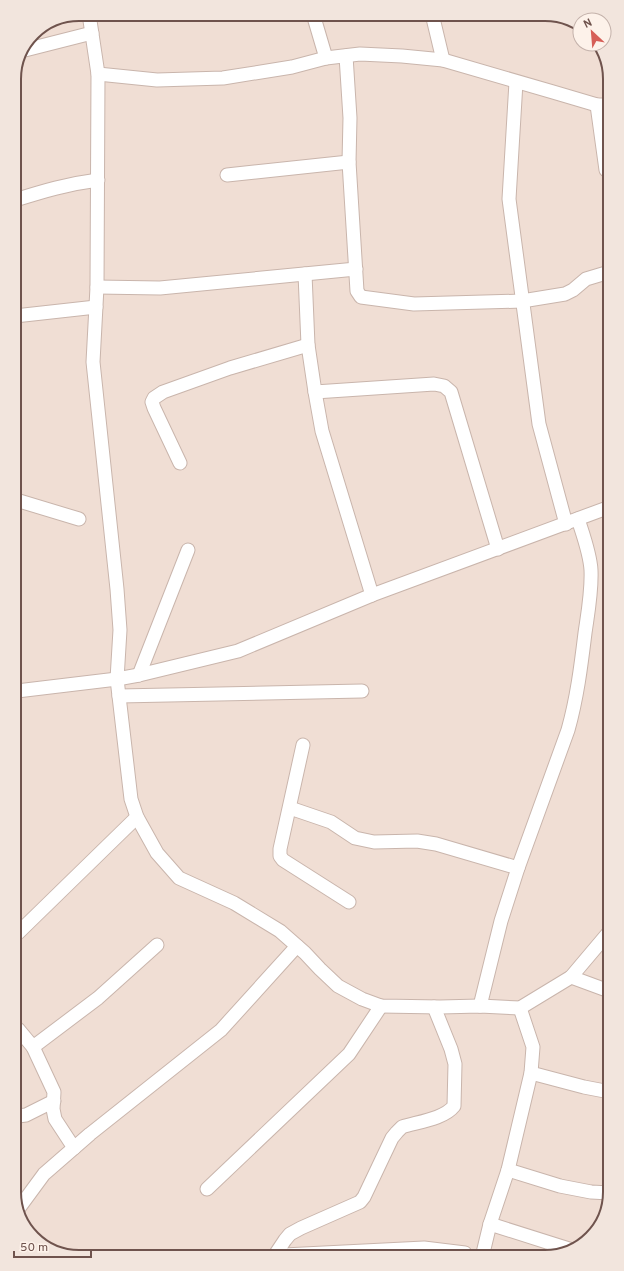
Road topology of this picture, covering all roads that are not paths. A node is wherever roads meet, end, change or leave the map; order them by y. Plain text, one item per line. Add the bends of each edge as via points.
1 (90, 21) edge
2 (315, 21) edge
3 (434, 21) edge
4 (92, 33) junction
5 (30, 49) edge
6 (346, 56) junction
7 (326, 58) junction
8 (443, 60) junction
9 (98, 74) junction
10 (516, 82) junction
11 (601, 105) edge
12 (603, 131) edge
13 (349, 162) junction
14 (227, 176) dead end
15 (98, 180) junction
16 (21, 198) edge
17 (356, 268) junction
18 (305, 274) junction
19 (603, 274) edge
20 (97, 287) junction
21 (522, 301) junction
22 (96, 308) junction
23 (21, 315) edge
24 (308, 345) junction
25 (315, 392) junction
26 (180, 464) dead end
27 (21, 502) edge
28 (603, 510) edge
29 (79, 519) dead end
30 (572, 522) junction
31 (498, 549) junction
32 (188, 550) dead end
33 (372, 595) junction
34 (139, 675) junction
35 (118, 679) junction
36 (21, 691) edge
37 (362, 691) dead end
38 (120, 696) junction
39 (303, 745) dead end
40 (290, 808) junction
41 (136, 817) junction
42 (518, 868) junction
43 (350, 902) dead end
44 (21, 929) edge
45 (603, 939) edge
46 (157, 945) dead end
47 (297, 946) junction
48 (571, 977) junction
49 (603, 989) edge
50 (381, 1006) junction
51 (480, 1006) junction
52 (434, 1007) junction
53 (520, 1008) junction
54 (21, 1033) edge
55 (33, 1047) junction
56 (531, 1073) junction
57 (603, 1091) edge
58 (54, 1101) junction
59 (21, 1116) edge
60 (74, 1148) junction
61 (508, 1170) junction
62 (207, 1189) dead end
63 (603, 1193) edge
64 (22, 1204) edge
65 (490, 1224) junction
66 (563, 1247) edge
67 (278, 1250) edge
68 (386, 1250) edge
69 (440, 1250) edge
70 (484, 1250) edge

1 - 4 street
2 - 7 street
3 - 8 street
4 - 5 street
4 - 9 street
6 - 7 street
6 - 8 street via 360,54
6 - 13 street via 350,118
7 - 9 street via 223,78 157,80
8 - 10 street
9 - 15 street
10 - 11 street
10 - 21 street via 509,199
11 - 12 street
13 - 14 street
13 - 17 street
15 - 16 street via 58,186
15 - 20 street
17 - 18 street
17 - 21 street via 357,291 361,297 414,304
18 - 20 street via 160,288
18 - 24 street
19 - 21 street via 586,280 565,294
20 - 22 street
21 - 30 street via 539,424
22 - 23 street
22 - 35 street via 93,362 117,589 120,630
24 - 25 street
24 - 26 street via 230,368 162,392 154,398 154,408
25 - 31 street via 434,384 444,386 451,392
25 - 33 street via 322,431
27 - 29 street
28 - 30 street
30 - 31 street
30 - 42 street via 587,549 591,568 591,591 579,682 568,730
31 - 33 street
32 - 34 street
33 - 34 street via 238,651
34 - 35 street
35 - 36 street
35 - 38 street
37 - 38 street
38 - 41 street via 131,799
39 - 40 street
40 - 42 street via 331,822 355,838 374,842 417,841 436,844
40 - 43 street via 280,856
41 - 44 street
41 - 47 street via 157,853 179,878 234,903 280,931
42 - 51 street via 501,921
45 - 48 street
46 - 55 street via 98,998
47 - 50 street via 338,986
47 - 60 street via 221,1030
48 - 49 street
48 - 53 street
50 - 52 street
50 - 62 street via 349,1054
51 - 52 street
51 - 53 street
52 - 67 street via 455,1064 454,1106 444,1114 402,1127 392,1138 360,1202 290,1234
53 - 56 street via 532,1047
54 - 55 street
55 - 58 street via 54,1092
56 - 57 street
56 - 61 street
58 - 59 street
58 - 60 street via 55,1119
60 - 64 street via 44,1174
61 - 63 street via 560,1186
61 - 65 street
65 - 66 street
65 - 70 street
68 - 69 street

